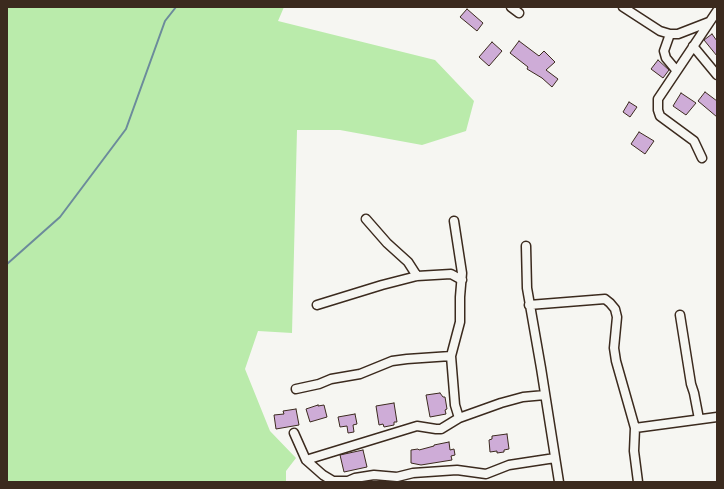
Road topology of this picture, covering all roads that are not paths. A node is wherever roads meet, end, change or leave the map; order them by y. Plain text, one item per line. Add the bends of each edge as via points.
1 (511, 7) edge
2 (624, 7) edge
3 (717, 11) edge
4 (519, 13) dead end
5 (709, 22) junction
6 (670, 34) junction
7 (693, 46) junction
8 (676, 70) junction
9 (717, 75) edge
10 (702, 158) dead end
11 (366, 219) dead end
12 (454, 221) dead end
13 (526, 246) dead end
14 (417, 276) junction
15 (462, 280) junction
16 (317, 305) dead end
17 (529, 305) junction
18 (680, 315) dead end
19 (451, 356) junction
20 (296, 389) dead end
21 (545, 395) junction
22 (717, 417) edge
23 (459, 418) junction
24 (699, 419) junction
25 (635, 428) junction
26 (294, 433) dead end
27 (555, 458) junction
28 (306, 460) junction
29 (347, 481) edge
30 (558, 482) edge
31 (638, 482) edge

1 - 4 street
2 - 6 street via 660,31
3 - 5 street
5 - 6 street via 678,34
5 - 7 street
6 - 8 street via 664,51 666,58
7 - 8 street
7 - 9 street
8 - 10 street via 658,99 658,114 694,141
11 - 14 street via 408,262
12 - 15 street
13 - 17 street
14 - 15 street via 452,274
14 - 16 street
15 - 19 street via 460,322
17 - 21 street
17 - 25 street via 605,300 610,303 617,317 614,348 616,361
18 - 24 street
19 - 20 street via 392,361 360,374
19 - 23 street via 455,405
21 - 23 street via 523,397
21 - 27 street
22 - 24 street
23 - 28 street via 441,429 417,426
24 - 25 street
25 - 31 street via 634,451
26 - 28 street
27 - 29 street via 509,466 483,474 457,470 413,473 397,477 374,475
27 - 30 street
28 - 29 street via 329,479

